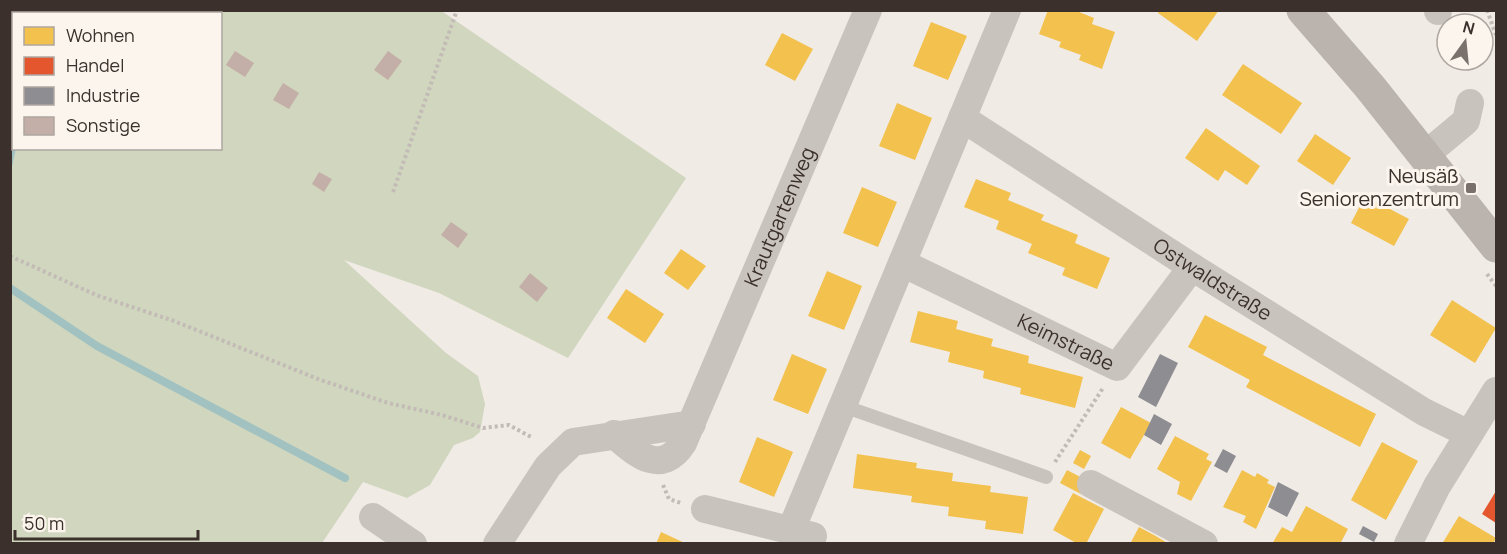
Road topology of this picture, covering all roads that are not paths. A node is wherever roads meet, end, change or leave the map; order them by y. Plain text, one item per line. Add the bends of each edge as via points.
1 (868, 10) edge
2 (1007, 10) edge
3 (1303, 10) edge
4 (1470, 103) dead end
5 (962, 118) junction
6 (1424, 156) junction
7 (1497, 246) edge
8 (902, 263) junction
9 (1192, 267) junction
10 (1497, 391) edge
11 (843, 406) junction
12 (692, 424) junction
13 (614, 434) junction
14 (1469, 434) junction
15 (1046, 477) road end
16 (1091, 484) dead end
17 (705, 509) road end
18 (373, 517) dead end
19 (413, 543) edge
20 (497, 543) edge
21 (1204, 543) edge
22 (1408, 543) edge

1 - 12 street, Krautgartenweg
2 - 5 street
3 - 6 street
4 - 6 street via 1466,121
5 - 8 street
5 - 9 street, Ostwaldstraße
6 - 7 street
8 - 9 street, Keimstraße via 1117,367
8 - 11 street
9 - 14 street, Ostwaldstraße via 1424,412
10 - 14 street
11 - 15 lane
11 - 17 street via 802,533
12 - 13 street
12 - 13 street, Krautgartenweg via 677,452 663,461 639,455
13 - 20 street via 582,438 565,447
14 - 22 street
16 - 21 street
18 - 19 street

